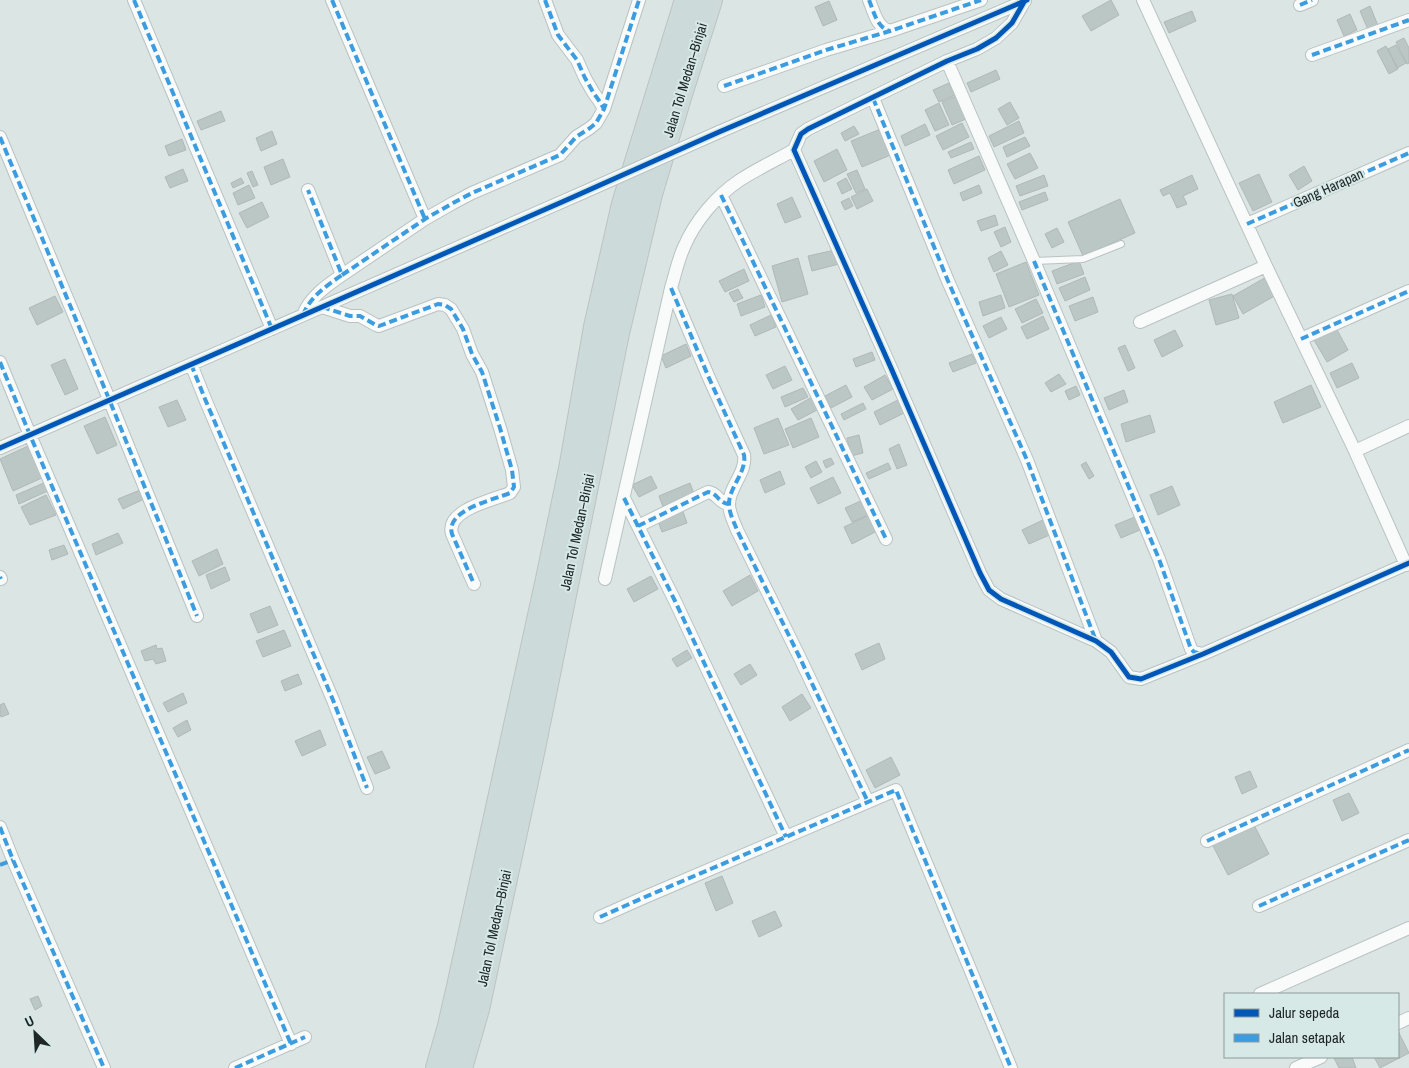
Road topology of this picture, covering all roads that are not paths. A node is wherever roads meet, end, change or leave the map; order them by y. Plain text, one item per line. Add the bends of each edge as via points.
1 (134, 0) edge
2 (332, 0) edge
3 (545, 0) edge
4 (640, 0) edge
5 (687, 0) edge
6 (710, 0) edge
7 (869, 0) edge
8 (981, 0) edge
9 (1143, 0) edge
10 (1018, 2) edge
11 (1409, 20) edge
12 (890, 31) junction
13 (1312, 55) dead end
14 (947, 61) junction
15 (724, 86) dead end
16 (872, 98) junction
17 (604, 109) junction
18 (0, 137) edge
19 (794, 150) junction
20 (1409, 153) edge
21 (308, 190) dead end
22 (721, 196) junction
23 (425, 219) junction
24 (1247, 224) junction
25 (1121, 244) dead end
26 (1034, 261) junction
27 (1266, 266) junction
28 (342, 275) junction
29 (671, 288) junction
30 (1409, 291) edge
31 (322, 307) junction
32 (303, 315) junction
33 (1140, 322) dead end
34 (272, 329) junction
35 (1301, 339) junction
36 (0, 362) edge
37 (191, 364) junction
38 (109, 399) junction
39 (1409, 426) edge
40 (30, 435) junction
41 (0, 448) edge
42 (1355, 451) junction
43 (624, 498) junction
44 (729, 504) junction
45 (638, 526) junction
46 (886, 539) dead end
47 (1407, 564) edge
48 (606, 579) dead end
49 (474, 584) dead end
50 (197, 616) dead end
51 (1096, 641) junction
52 (1202, 654) junction
53 (1409, 750) edge
54 (367, 788) dead end
55 (868, 802) junction
56 (0, 827) edge
57 (786, 838) junction
58 (1409, 840) edge
59 (1207, 841) dead end
60 (1259, 906) dead end
61 (600, 917) dead end
62 (1409, 928) edge
63 (1262, 993) edge
64 (305, 1037) dead end
65 (291, 1044) junction
66 (1319, 1058) edge
67 (104, 1068) edge
68 (235, 1068) edge
69 (438, 1068) edge
70 (460, 1068) edge
71 (1011, 1068) edge
72 (1296, 1068) edge

1 - 34 street
2 - 23 street
3 - 17 street via 558,35 578,60
4 - 17 street
5 - 69 highway, Jalan Tol Medan–Binjai via 624,204 596,327 572,469 462,973
6 - 70 highway, Jalan Tol Medan–Binjai via 650,194 477,1009
7 - 12 street via 880,25
8 - 12 street
9 - 24 street
10 - 14 street via 1012,23 996,38
10 - 31 street, bridge
11 - 13 street
12 - 15 street
14 - 16 street
14 - 26 street
16 - 19 street via 804,131
16 - 51 street via 1027,460
17 - 23 street via 596,123 576,137 560,155 472,193
18 - 38 street
19 - 22 street via 740,180
19 - 51 street via 989,590 1001,599
20 - 24 street, Gang Harapan
21 - 28 street
22 - 29 street via 692,232
22 - 46 street
23 - 28 street
24 - 27 street
25 - 26 lane via 1083,259
26 - 52 street via 1159,559 1191,649
27 - 33 street
27 - 35 street
28 - 32 street via 312,299
29 - 43 street
29 - 44 street via 744,455 745,461
30 - 35 street
31 - 32 street
31 - 49 street via 360,316 379,326 438,304 445,305 451,308 463,329 482,372 514,480 510,493 461,513 452,523 452,534
32 - 34 street
34 - 37 street
35 - 42 street
36 - 40 street
37 - 38 street
37 - 54 street
38 - 40 street
38 - 50 street
39 - 42 street
40 - 41 street
40 - 65 street
42 - 47 street
43 - 45 street
43 - 48 street
44 - 45 street via 708,492
44 - 55 street via 737,530
45 - 57 street
47 - 52 street
51 - 52 street via 1111,652 1135,679
53 - 59 street
55 - 57 street
55 - 71 street via 896,790
56 - 67 street
57 - 61 street
58 - 60 street
62 - 63 street
64 - 65 street
65 - 68 street
66 - 72 street

